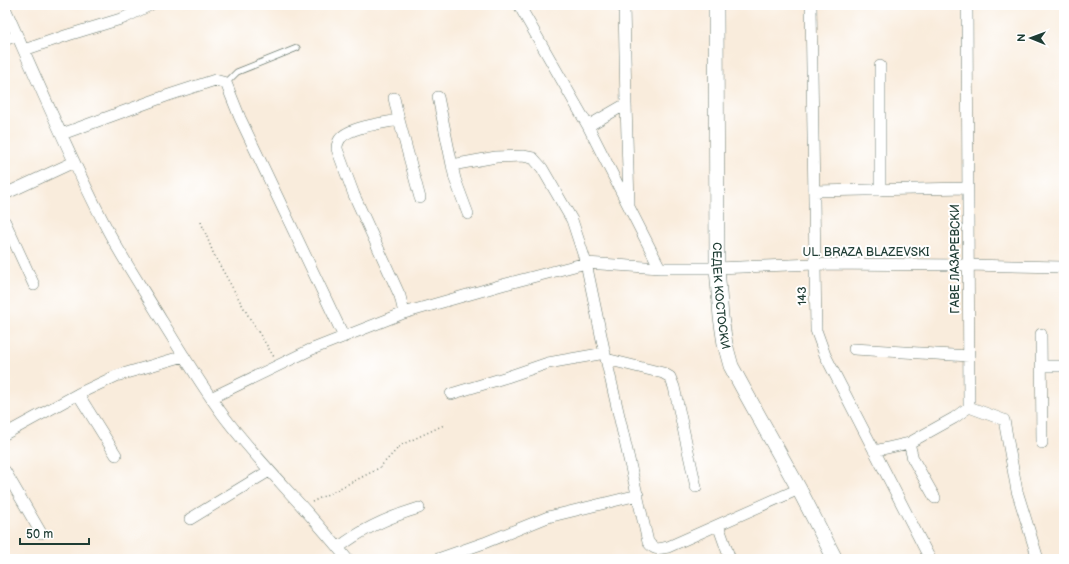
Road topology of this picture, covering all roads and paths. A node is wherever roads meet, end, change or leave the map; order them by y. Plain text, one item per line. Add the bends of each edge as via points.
1 (150, 5) edge
2 (519, 5) edge
3 (624, 5) edge
4 (716, 5) edge
5 (811, 5) edge
6 (967, 5) edge
7 (5, 8) edge
8 (17, 35) junction
9 (5, 40) edge
10 (297, 48) dead end
11 (24, 50) junction
12 (880, 66) dead end
13 (226, 83) junction
14 (438, 97) dead end
15 (394, 98) dead end
16 (626, 104) junction
17 (399, 120) junction
18 (588, 126) junction
19 (62, 134) junction
20 (74, 162) junction
21 (452, 165) junction
22 (628, 176) junction
23 (614, 178) junction
24 (968, 188) junction
25 (880, 190) junction
26 (814, 191) junction
27 (5, 194) edge
28 (420, 198) dead end
29 (630, 208) junction
30 (468, 214) dead end
31 (5, 222) edge
32 (200, 222) dead end
33 (586, 263) junction
34 (815, 264) junction
35 (968, 264) junction
36 (1064, 267) edge
37 (660, 268) junction
38 (717, 268) junction
39 (34, 285) dead end
40 (404, 313) junction
41 (1041, 334) dead end
42 (344, 337) junction
43 (854, 349) dead end
44 (184, 356) junction
45 (605, 356) junction
46 (969, 356) junction
47 (278, 365) junction
48 (1042, 366) junction
49 (1064, 366) edge
50 (78, 394) junction
51 (451, 394) dead end
52 (211, 398) junction
53 (969, 408) junction
54 (444, 425) dead end
55 (5, 434) edge
56 (909, 443) junction
57 (1042, 443) dead end
58 (874, 451) junction
59 (116, 455) dead end
60 (5, 471) edge
61 (270, 472) junction
62 (696, 487) dead end
63 (799, 489) junction
64 (638, 495) junction
65 (935, 498) dead end
66 (303, 507) junction
67 (419, 508) dead end
68 (190, 519) dead end
69 (718, 525) junction
70 (41, 533) dead end
71 (338, 548) junction
72 (347, 559) edge
73 (438, 559) edge
74 (730, 559) edge
75 (836, 559) edge
76 (930, 559) edge
77 (1038, 559) edge

1 - 11 street via 124,18
2 - 18 street
3 - 16 street
4 - 38 main road, СЕДЕК КОСТОСКИ
5 - 26 street, 143
6 - 24 street, ГАВЕ ЛАЗАРЕВСКИ
7 - 8 street
8 - 9 street
8 - 11 street
10 - 13 lane via 237,72
11 - 19 street
12 - 25 street
13 - 19 street via 215,80
13 - 42 street via 240,118
14 - 21 street
15 - 17 street
16 - 18 street
16 - 22 street
17 - 28 street
17 - 40 street via 350,131 340,138 337,149 365,221 400,296
18 - 23 street
19 - 20 street
20 - 27 street
20 - 44 street via 118,250
21 - 30 street
21 - 33 street via 496,158 533,158 542,168 572,220
22 - 23 street
22 - 29 street
23 - 29 street
24 - 25 street
24 - 35 street, ГАВЕ ЛАЗАРЕВСКИ
25 - 26 street
26 - 34 street, 143
29 - 37 street
31 - 39 street
32 - 47 path via 214,255
33 - 37 street, UL. BRAZA BLAZEVSKI
33 - 40 street, UL. BRAZA BLAZEVSKI
33 - 45 street
34 - 35 street, UL. BRAZA BLAZEVSKI
34 - 38 street, UL. BRAZA BLAZEVSKI
34 - 58 street, 143 via 816,330 825,355
35 - 36 street, UL. BRAZA BLAZEVSKI
35 - 46 street, ГАВЕ ЛАЗАРЕВСКИ
37 - 38 street, UL. BRAZA BLAZEVSKI
38 - 63 main road, СЕДЕК КОСТОСКИ via 721,317 731,366
40 - 42 street, UL. BRAZA BLAZEVSKI
41 - 48 street
42 - 47 street, UL. BRAZA BLAZEVSKI
43 - 46 street
44 - 50 street via 116,376
44 - 52 street
45 - 51 street via 548,363
45 - 62 street via 670,377
45 - 64 street
46 - 53 street, ГАВЕ ЛАЗАРЕВСКИ
47 - 52 street, UL. BRAZA BLAZEVSKI
48 - 49 street
48 - 57 street
50 - 55 street
50 - 59 street
52 - 61 street
53 - 56 street
53 - 77 street via 1004,420 1017,491
54 - 66 path via 401,446 374,471
56 - 58 street
56 - 65 street via 913,459
58 - 76 street, 143
60 - 70 street
61 - 66 street
61 - 68 street
63 - 69 street
63 - 75 main road, СЕДЕК КОСТОСКИ
64 - 69 street via 648,542 652,548 668,547
64 - 73 street via 548,517
66 - 71 street
67 - 71 street via 368,528
69 - 74 street
71 - 72 street

